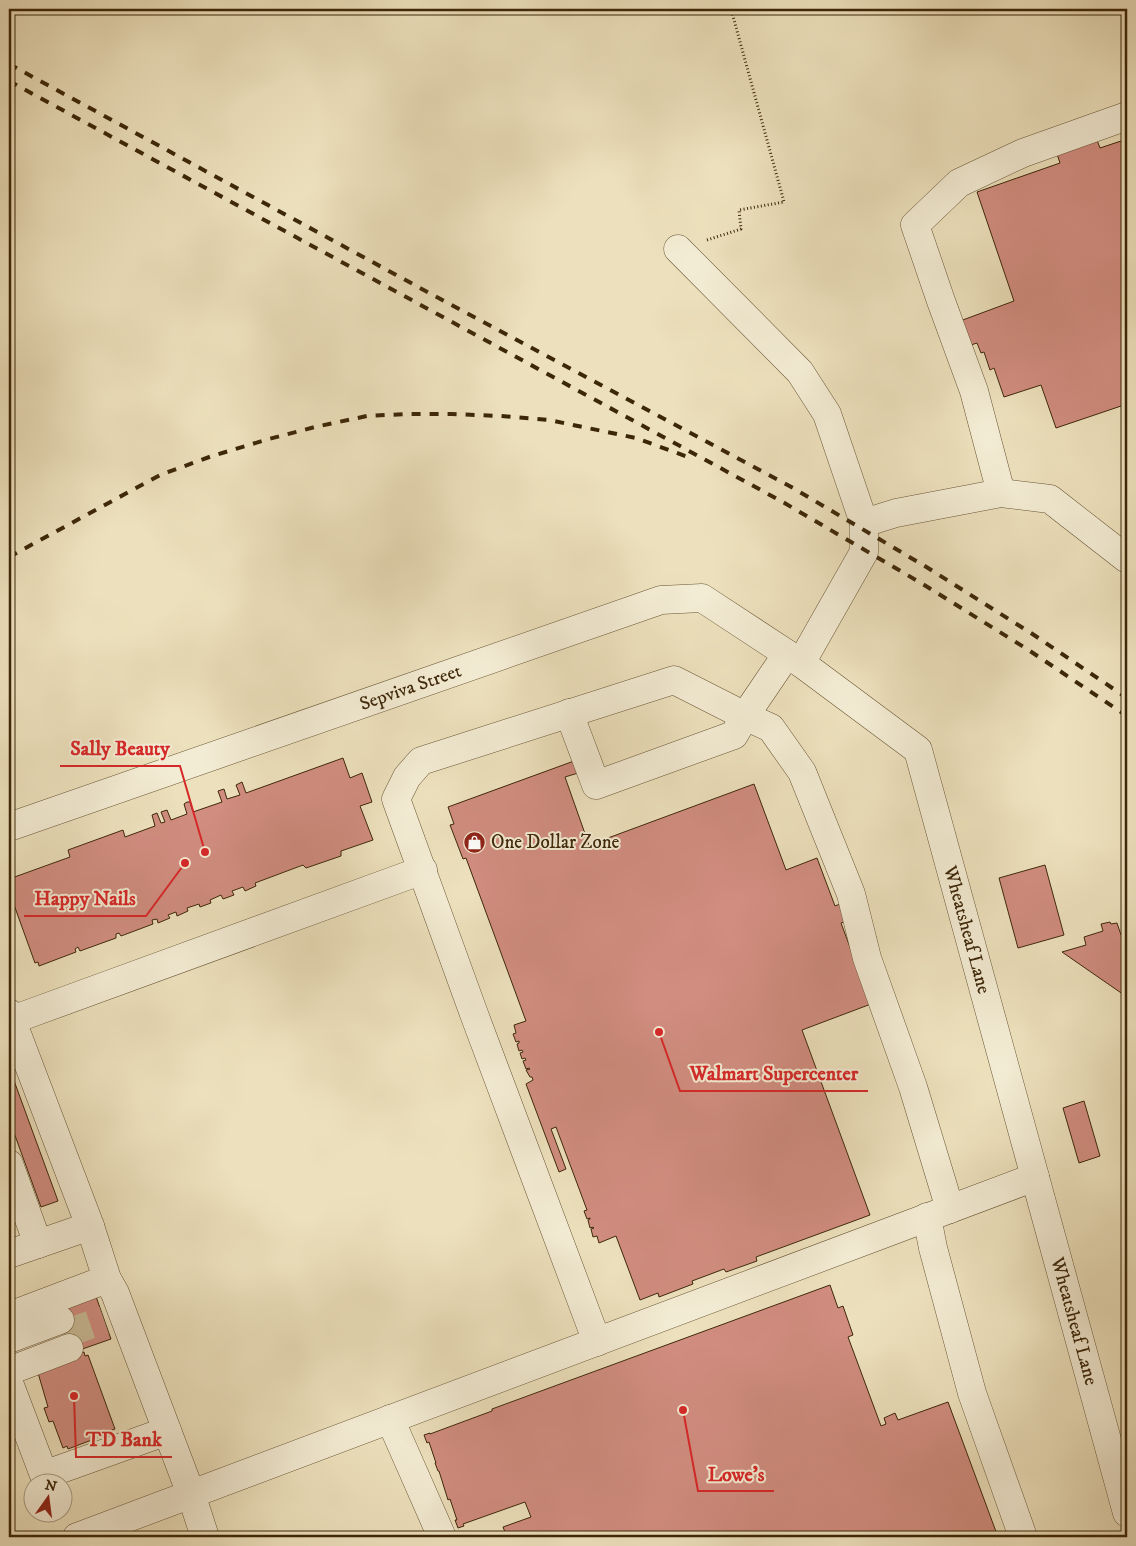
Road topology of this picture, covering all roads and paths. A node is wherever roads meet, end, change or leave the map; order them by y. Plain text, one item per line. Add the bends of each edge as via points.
1 (731, 9) edge
2 (1127, 116) edge
3 (678, 249) joint
4 (1001, 493) junction
5 (864, 523) junction
6 (1127, 558) edge
7 (794, 658) junction
8 (569, 714) junction
9 (745, 716) junction
10 (9, 827) edge
11 (423, 870) junction
12 (10, 1016) edge
13 (9, 1164) edge
14 (1036, 1177) junction
15 (938, 1213) junction
16 (90, 1226) junction
17 (38, 1244) junction
18 (9, 1254) edge
19 (112, 1311) junction
20 (9, 1316) edge
21 (64, 1334) junction
22 (9, 1339) edge
23 (597, 1342) junction
24 (9, 1354) edge
25 (9, 1371) edge
26 (9, 1383) edge
27 (390, 1420) junction
28 (167, 1430) junction
29 (191, 1494) junction
30 (1127, 1513) edge
31 (77, 1537) edge
32 (205, 1537) edge
33 (442, 1537) edge
34 (1023, 1537) edge

1 - 3 path via 784,202 738,210 742,229
2 - 4 street via 1023,153 959,183 916,225 974,391
3 - 5 street via 800,372 827,414
4 - 5 street via 896,513
4 - 6 street via 1050,499
5 - 7 street via 864,552
7 - 9 street
7 - 10 street, Sepviva Street via 702,598 661,600
7 - 14 street, Wheatsheaf Lane via 918,750
8 - 9 street via 674,680
8 - 9 street via 596,785 734,735
8 - 11 street via 421,761 407,777 396,799
9 - 15 street via 772,728 802,772 851,894 867,958 913,1086
11 - 12 street
11 - 23 street
12 - 16 street
13 - 17 street
14 - 15 street
14 - 30 street, Wheatsheaf Lane
15 - 23 street
15 - 34 street via 933,1248 972,1393
16 - 17 street
16 - 19 street
17 - 18 street
19 - 20 street
19 - 28 street
21 - 22 street
21 - 24 street
21 - 25 street
23 - 27 street
26 - 28 street via 44,1475
27 - 29 street
27 - 33 street
28 - 29 street
29 - 31 street
29 - 32 street

